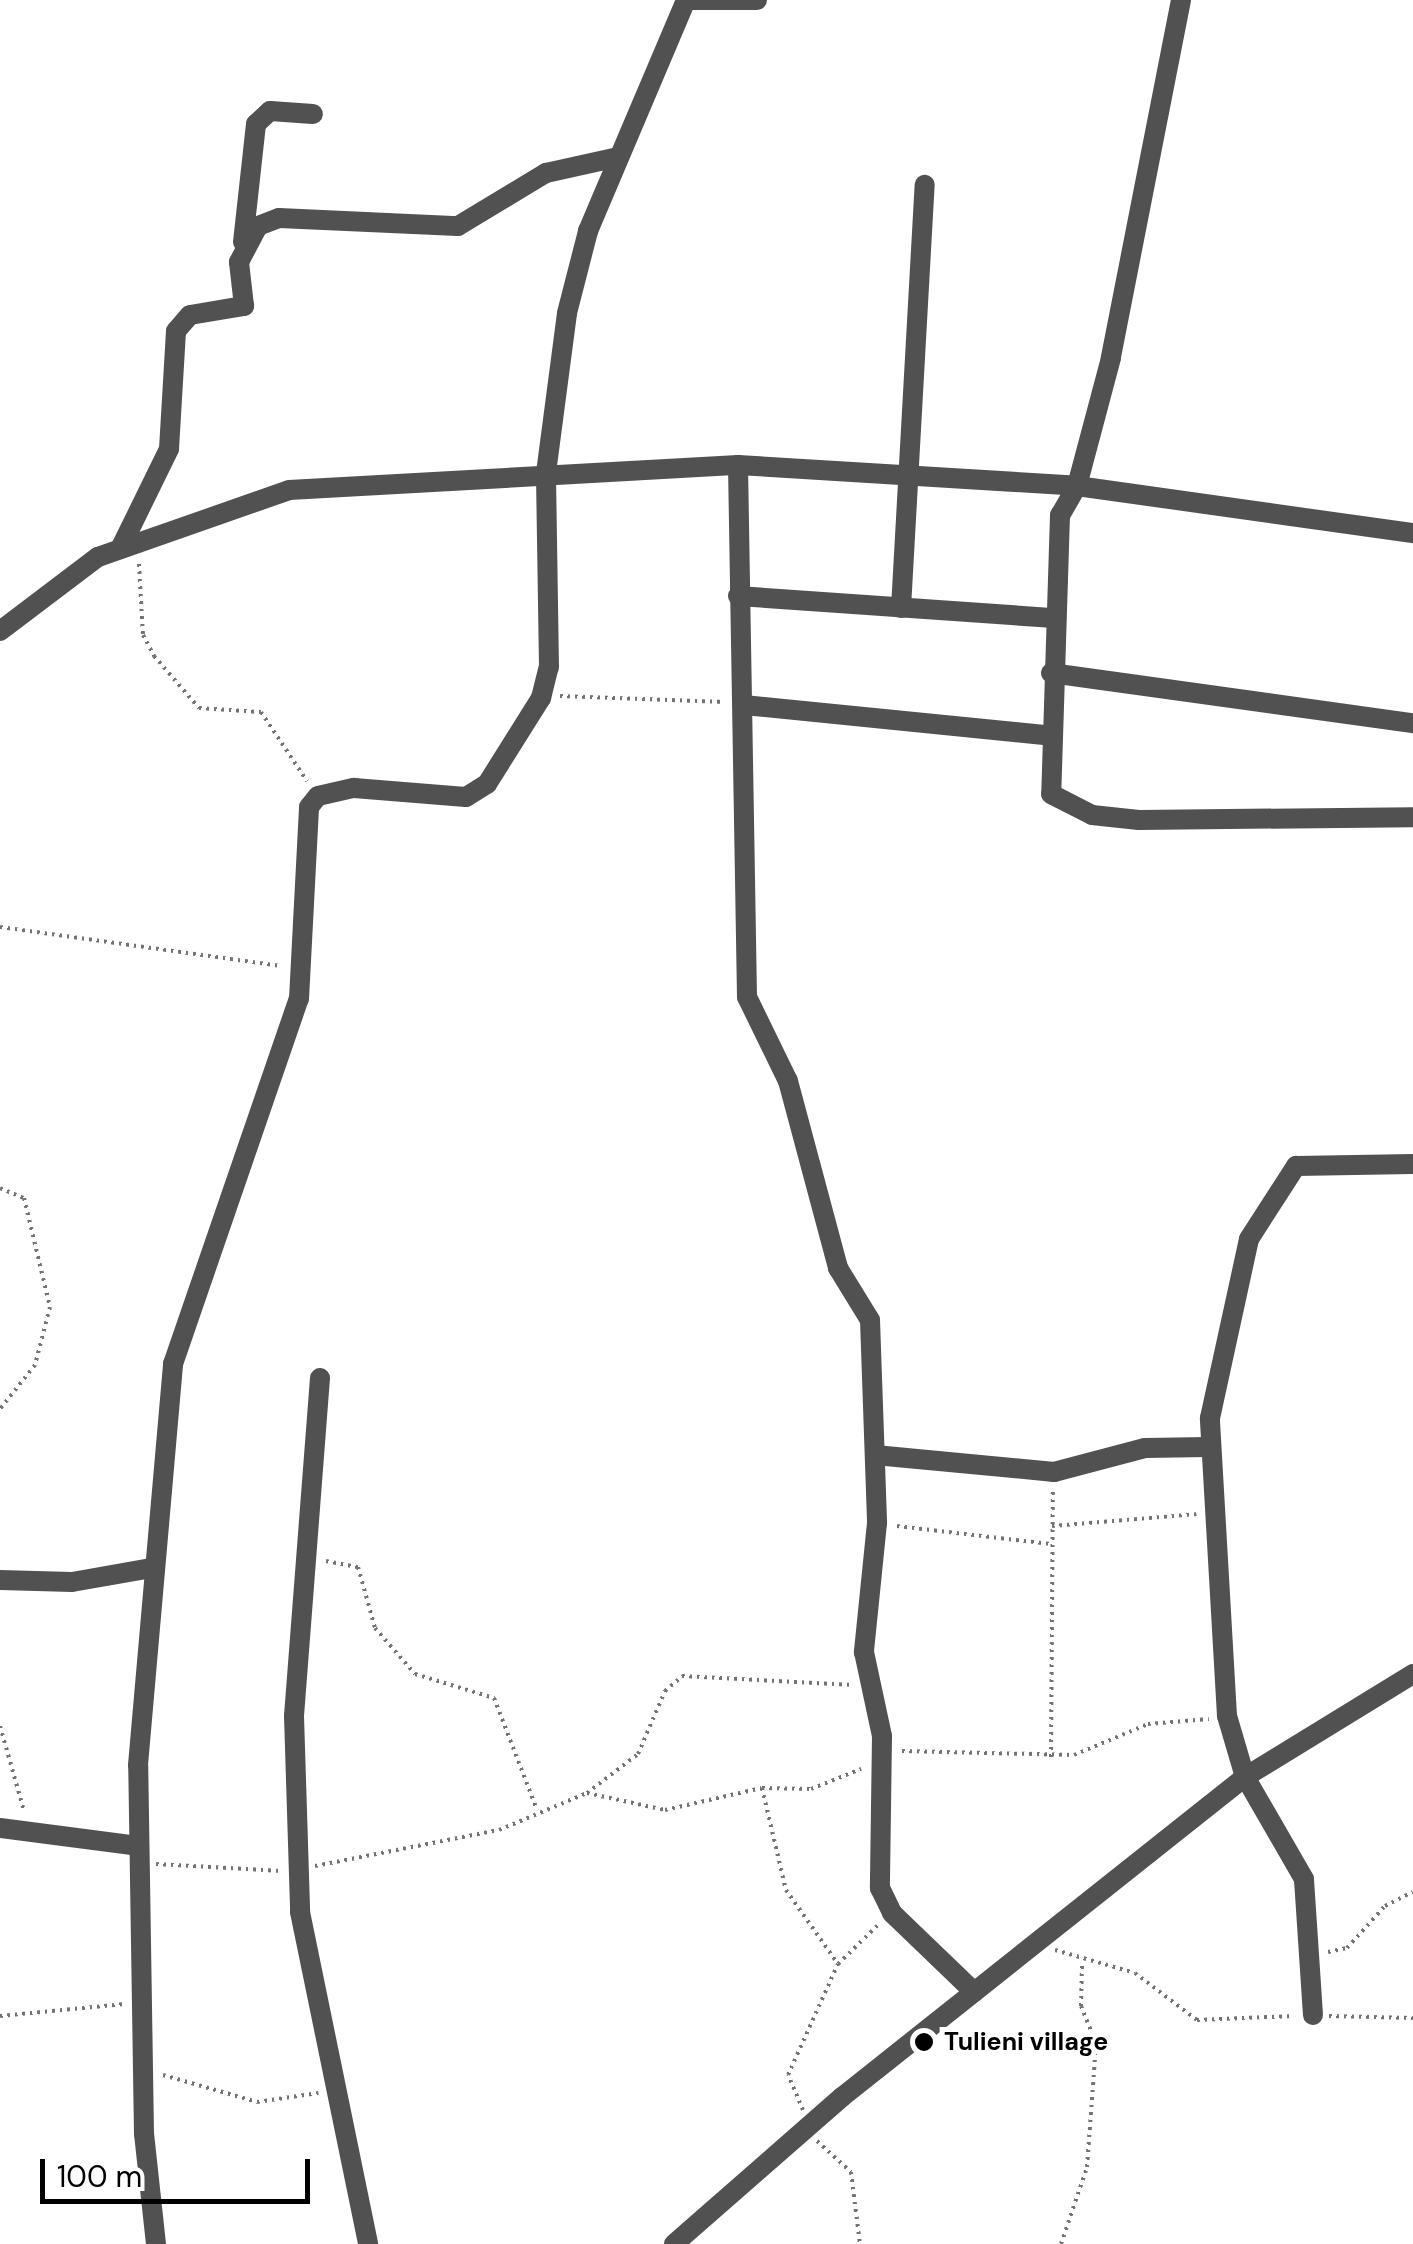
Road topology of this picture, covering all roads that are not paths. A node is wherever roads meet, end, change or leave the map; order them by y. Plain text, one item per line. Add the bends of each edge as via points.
1 (690, 0) edge
2 (757, 0) edge
3 (1181, 0) edge
4 (312, 114) dead end
5 (618, 157) junction
6 (926, 184) dead end
7 (244, 242) junction
8 (738, 465) junction
9 (546, 473) junction
10 (914, 478) junction
11 (1077, 486) junction
12 (1413, 533) edge
13 (130, 542) junction
14 (738, 596) junction
15 (901, 608) junction
16 (1054, 618) junction
17 (0, 631) edge
18 (1050, 673) junction
19 (744, 705) junction
20 (1413, 723) edge
21 (1047, 735) junction
22 (1413, 817) edge
23 (1413, 1164) edge
24 (320, 1378) dead end
25 (1208, 1446) junction
26 (875, 1454) junction
27 (151, 1568) junction
28 (0, 1580) edge
29 (1413, 1674) edge
30 (1245, 1777) junction
31 (0, 1828) edge
32 (138, 1854) junction
33 (974, 1992) junction
34 (1313, 2015) road end
35 (156, 2244) edge
36 (368, 2244) edge
37 (674, 2244) edge

1 - 2 street
1 - 5 street
3 - 11 street
4 - 7 street via 270,111 256,124
5 - 7 street via 546,173 458,226 278,218
5 - 9 street via 568,313
6 - 10 street
7 - 13 street via 244,306 190,315 176,330 169,449
8 - 9 street
8 - 10 street
8 - 14 street
9 - 13 street via 289,490
9 - 27 street via 550,667 541,698 487,784 466,797 354,788 318,796 300,848 301,966 288,1038 173,1364
10 - 11 street
10 - 15 street
11 - 12 street
11 - 16 street via 1060,516
13 - 17 street
14 - 15 street
14 - 19 street
15 - 16 street
16 - 18 street
18 - 20 street
18 - 21 street
19 - 21 street
19 - 26 street via 747,997 788,1081 838,1268 868,1307
21 - 22 street via 1050,794 1092,815
23 - 25 street via 1305,1160 1275,1194 1245,1251
24 - 36 street via 294,1716 298,1872 304,1946 343,2096
25 - 26 street via 1145,1448 1054,1472
25 - 30 street via 1227,1716
26 - 33 street via 877,1523 865,1622 882,1757 876,1860 892,1914
27 - 28 street via 72,1582
27 - 32 street
29 - 30 street
30 - 33 street
30 - 34 street via 1299,1866
31 - 32 street
32 - 35 street
33 - 37 street

